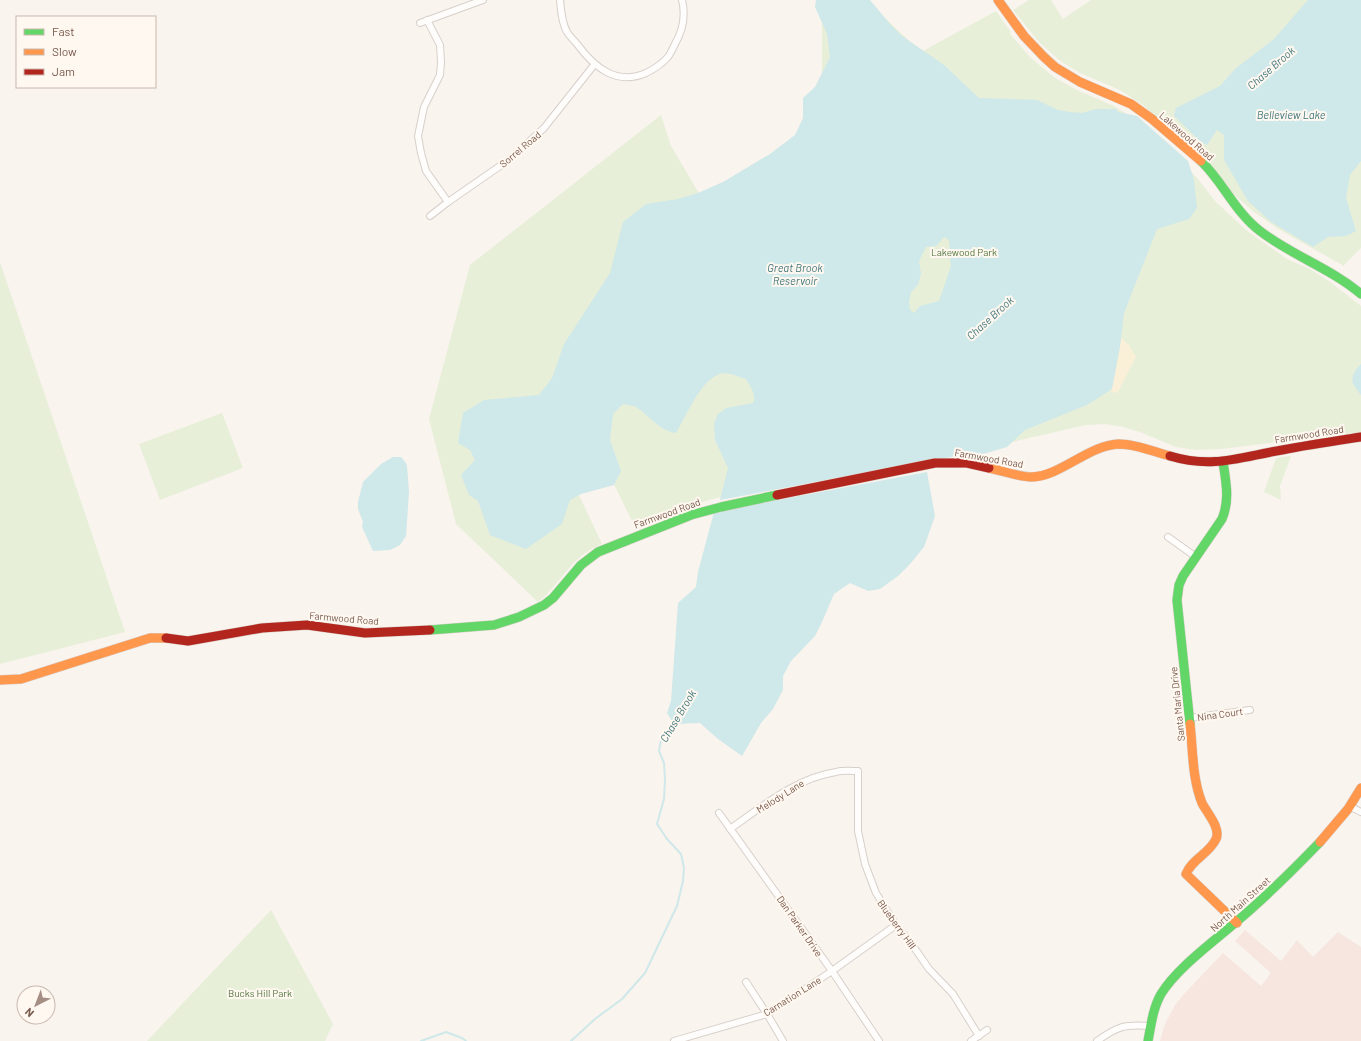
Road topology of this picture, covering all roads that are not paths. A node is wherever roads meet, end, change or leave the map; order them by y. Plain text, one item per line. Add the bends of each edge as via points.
1 (483, 0) edge
2 (560, 0) edge
3 (682, 0) edge
4 (998, 0) edge
5 (427, 20) junction
6 (420, 23) dead end
7 (594, 65) junction
8 (448, 202) junction
9 (430, 216) dead end
10 (1361, 294) edge
11 (1361, 437) edge
12 (1223, 462) junction
13 (1168, 537) dead end
14 (1196, 557) junction
15 (0, 680) edge
16 (1250, 710) dead end
17 (1189, 718) junction
18 (858, 771) joint
19 (1361, 788) edge
20 (1349, 806) junction
21 (1361, 812) edge
22 (719, 813) dead end
23 (730, 829) junction
24 (1237, 923) junction
25 (896, 925) junction
26 (832, 971) junction
27 (746, 982) dead end
28 (767, 1014) junction
29 (1150, 1026) junction
30 (987, 1030) dead end
31 (979, 1036) junction
32 (674, 1041) edge
33 (783, 1041) edge
34 (879, 1041) edge
35 (971, 1041) edge
36 (1097, 1041) edge
37 (1148, 1041) edge

1 - 5 street
2 - 7 street via 561,15 567,32
3 - 7 street via 683,25 668,57 655,69 638,76 621,77 609,74
4 - 10 street, Lakewood Road via 1034,49 1050,63 1079,82 1116,96 1138,108 1202,163 1240,211 1259,230 1338,277
5 - 6 street
5 - 8 street via 440,45 440,75 424,107 418,136 426,171
7 - 8 street, Sorrel Road via 544,128 510,159
8 - 9 street, Sorrel Road
11 - 12 street, Farmwood Road
12 - 14 street, Santa Maria Drive via 1228,496 1227,509
12 - 15 street, Farmwood Road via 1185,461 1120,444 1100,448 1045,474 1030,477 966,463 935,463 690,515 598,552 581,565 544,605 494,625 365,633 307,625 262,628 188,641 150,638 21,679
13 - 14 street
14 - 17 street, Santa Maria Drive via 1180,580 1177,594
16 - 17 street, Nina Court
17 - 24 street, Santa Maria Drive via 1198,788 1217,833 1214,842 1186,874
18 - 23 street, Melody Lane via 836,771 807,780 782,793
18 - 25 street, Blueberry Hill via 858,831 865,864 876,893
19 - 20 street, North Main Street
20 - 21 street
20 - 24 street, North Main Street via 1318,844
22 - 23 street, Dan Parker Drive
23 - 26 street, Dan Parker Drive
24 - 29 street, North Main Street via 1171,980 1153,1012
25 - 26 street, Carnation Lane
25 - 31 street, Blueberry Hill via 929,969 953,994
26 - 28 street, Carnation Lane
26 - 34 street, Dan Parker Drive
27 - 28 street
28 - 32 street, Carnation Lane
28 - 33 street
29 - 36 street via 1121,1026
29 - 37 street, North Main Street
30 - 31 street
31 - 35 street

